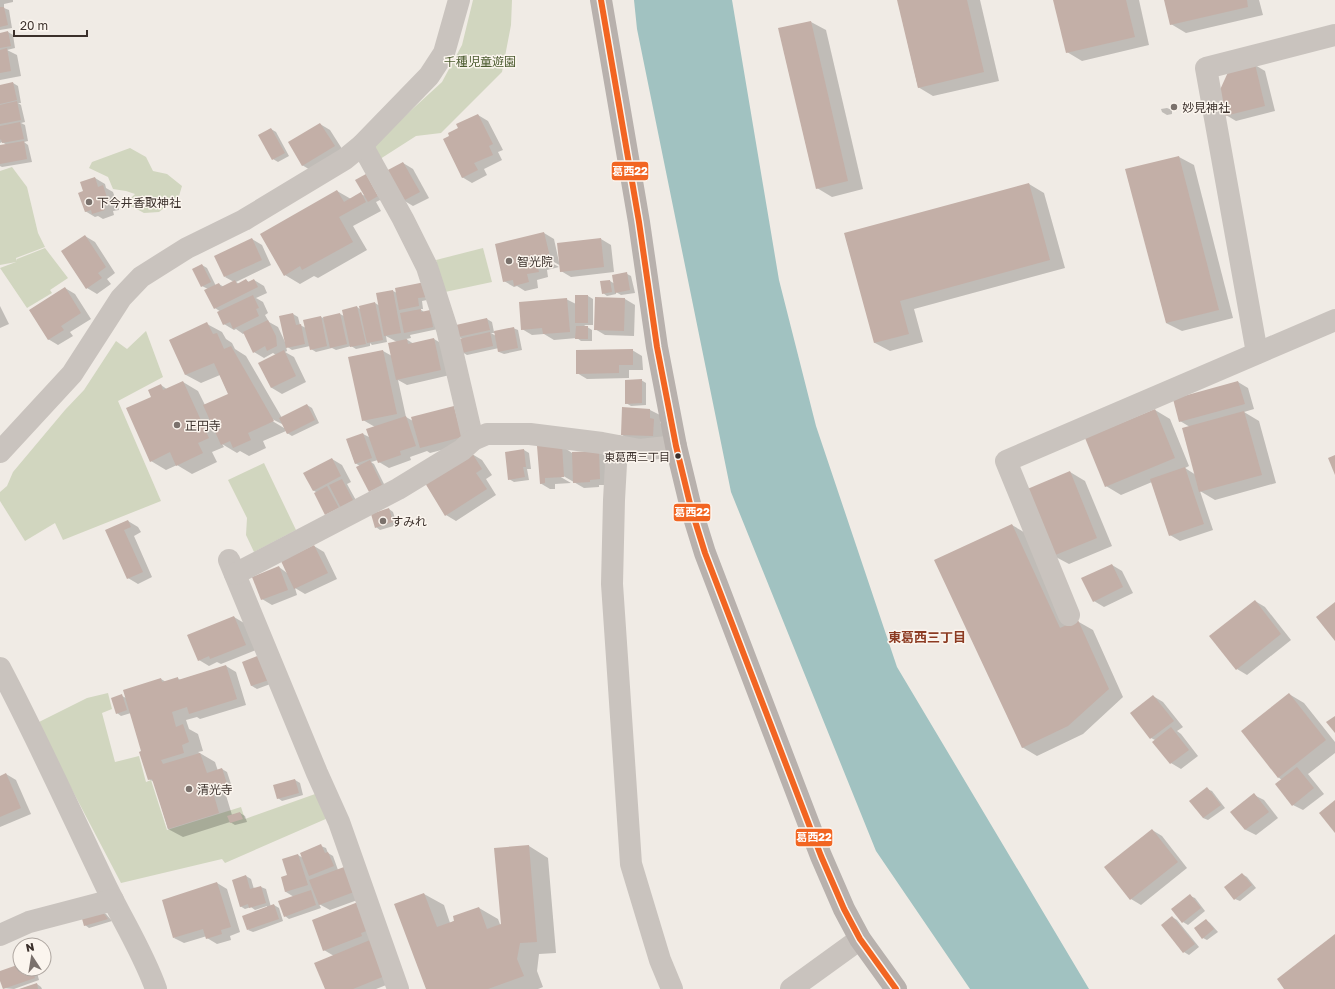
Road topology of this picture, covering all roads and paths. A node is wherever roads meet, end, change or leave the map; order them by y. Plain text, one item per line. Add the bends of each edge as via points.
1 (459, 0) edge
2 (601, 0) edge
3 (1335, 35) edge
4 (362, 145) junction
5 (1335, 320) edge
6 (1257, 353) junction
7 (473, 440) junction
8 (617, 446) junction
9 (676, 446) junction
10 (0, 452) edge
11 (1069, 615) dead end
12 (0, 668) edge
13 (112, 900) junction
14 (0, 935) edge
15 (860, 939) junction
16 (156, 989) edge
17 (398, 989) edge
18 (672, 989) edge
19 (791, 989) edge
20 (896, 989) edge

1 - 4 street via 444,53 429,76
2 - 9 main road via 639,222 657,346
3 - 6 street via 1206,68
4 - 7 street via 427,267 447,329
4 - 10 street via 345,159 251,216 187,248 141,277 121,298 72,374
5 - 6 street
6 - 11 street via 1006,461
7 - 8 street via 487,434 526,434
7 - 17 street via 462,450 398,490 232,567 316,773 339,822
8 - 9 street via 640,450
8 - 18 street via 612,584 631,864 660,960
9 - 15 main road via 705,553 821,856
12 - 13 street
13 - 14 street via 29,922
13 - 16 street
15 - 19 street
15 - 20 main road

